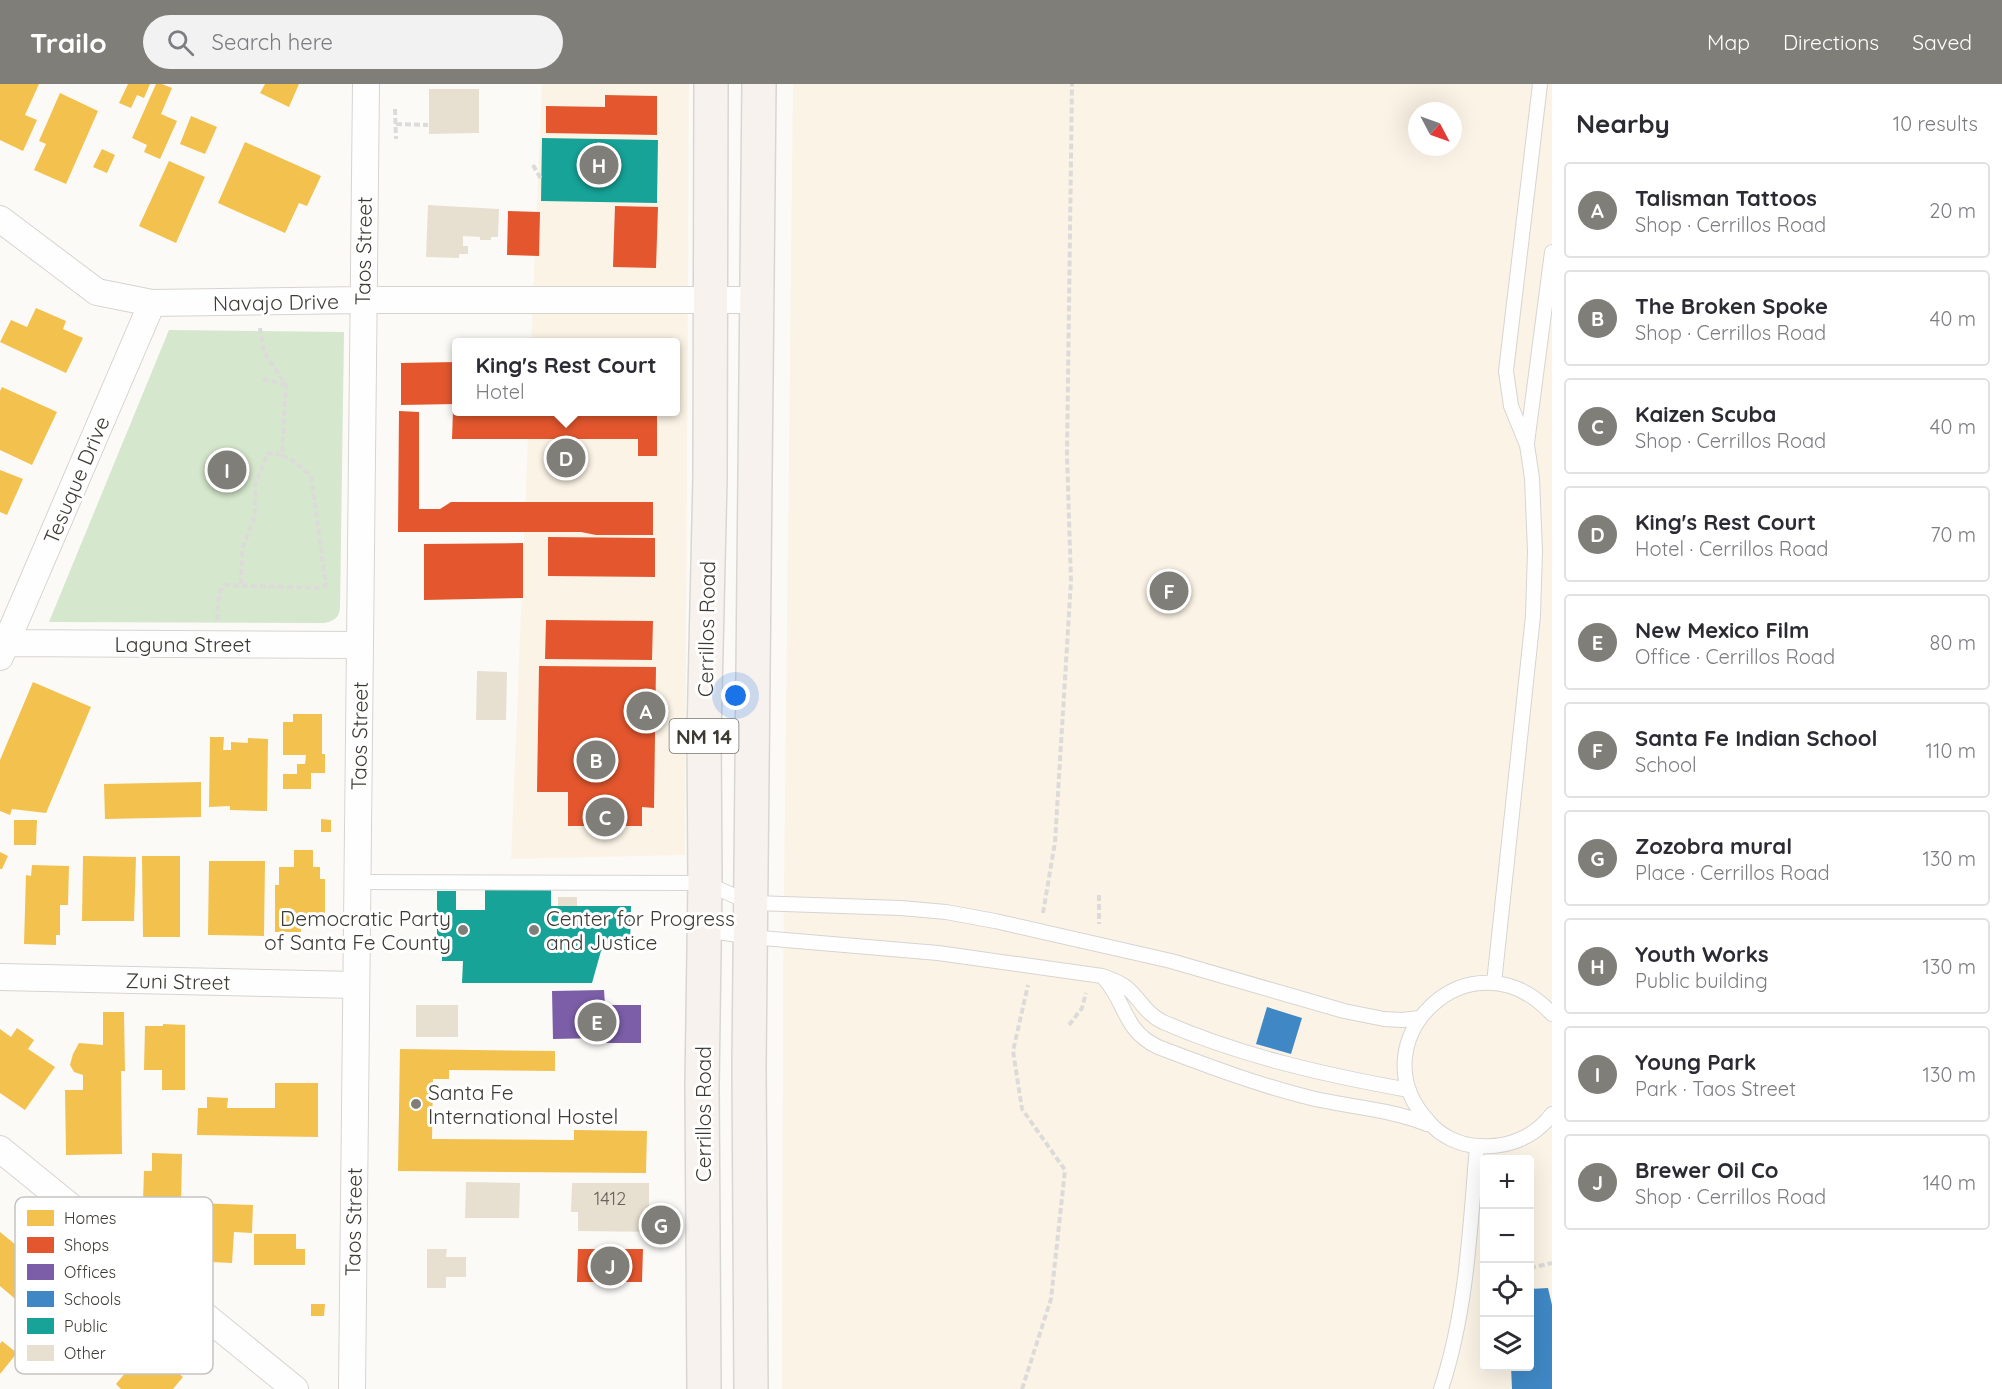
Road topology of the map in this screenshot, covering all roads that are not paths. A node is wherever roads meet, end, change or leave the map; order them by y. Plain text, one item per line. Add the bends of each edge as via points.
1 (366, 84) edge
2 (711, 84) edge
3 (759, 84) edge
4 (1540, 84) edge
5 (0, 219) edge
6 (1552, 252) edge
7 (363, 300) junction
8 (757, 300) junction
9 (710, 302) junction
10 (152, 303) junction
11 (1527, 445) junction
12 (360, 645) junction
13 (3, 650) edge
14 (357, 882) junction
15 (705, 883) junction
16 (751, 903) junction
17 (705, 930) junction
18 (751, 937) junction
19 (1102, 976) junction
20 (0, 977) edge
21 (1494, 983) junction
22 (355, 985) junction
23 (1552, 1014) edge
24 (1419, 1018) junction
25 (1409, 1090) junction
26 (1552, 1114) edge
27 (1432, 1126) junction
28 (1477, 1146) junction
29 (0, 1149) edge
30 (59, 1197) edge
31 (213, 1322) edge
32 (295, 1389) edge
33 (352, 1389) edge
34 (705, 1389) edge
35 (751, 1389) edge
36 (1441, 1389) edge

1 - 7 street, Taos Street
2 - 9 main road, Cerrillos Road / NM 14
3 - 8 main road, NM 14
4 - 11 lane via 1506,371 1511,406
5 - 10 street, Navajo Drive via 97,292
6 - 11 lane
7 - 9 street, Navajo Drive
7 - 10 street, Navajo Drive
7 - 12 street, Taos Street
8 - 9 street, Navajo Drive
8 - 16 main road, NM 14
9 - 15 main road, Cerrillos Road / NM 14
10 - 13 street, Tesuque Drive
11 - 21 lane via 1534,517 1533,616
12 - 13 street, Laguna Street
12 - 14 street, Taos Street
14 - 15 lane
14 - 22 street, Taos Street
15 - 16 lane
15 - 17 main road, Cerrillos Road / NM 14
16 - 18 main road, NM 14
16 - 24 lane via 946,912 1171,961 1344,1011 1384,1019
17 - 18 lane
17 - 34 main road, Cerrillos Road / NM 14
18 - 19 lane via 938,953
18 - 35 main road, NM 14
19 - 25 lane via 1125,987 1150,1015 1190,1032 1287,1064
19 - 27 lane via 1114,990 1136,1033 1158,1047 1311,1098 1413,1118
20 - 22 street, Zuni Street
21 - 23 lane via 1526,992
21 - 24 lane via 1477,983 1444,994
22 - 33 street, Taos Street
24 - 25 lane via 1406,1050
25 - 27 lane
26 - 28 lane via 1524,1138 1509,1144
27 - 28 lane via 1445,1136
28 - 36 lane via 1460,1314
29 - 30 street
31 - 32 street

